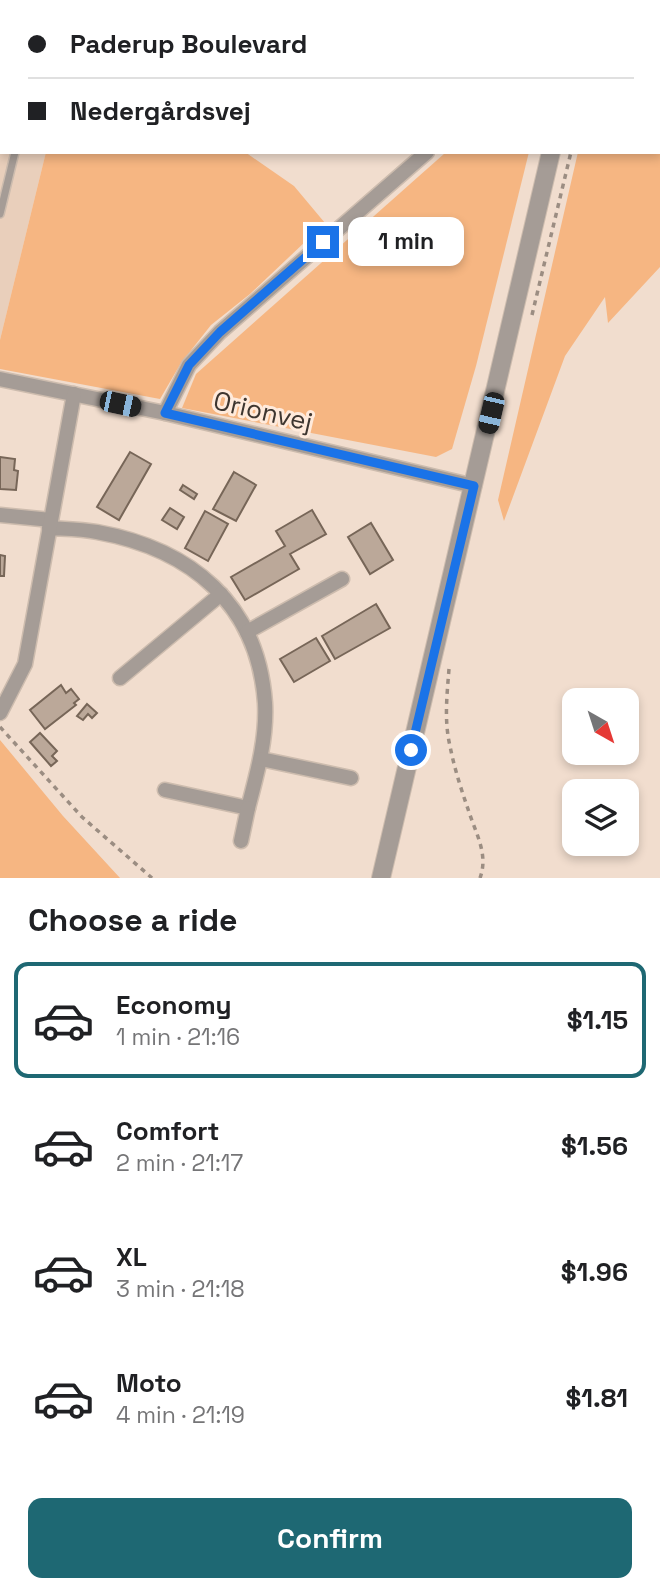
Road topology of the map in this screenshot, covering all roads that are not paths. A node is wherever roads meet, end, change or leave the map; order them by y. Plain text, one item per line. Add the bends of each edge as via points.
1 (15, 154) edge
2 (425, 154) edge
3 (551, 154) edge
4 (0, 214) edge
5 (0, 379) edge
6 (74, 394) junction
7 (165, 413) junction
8 (474, 486) junction
9 (0, 515) edge
10 (50, 524) junction
11 (342, 579) dead end
12 (221, 594) junction
13 (247, 632) junction
14 (120, 678) dead end
15 (0, 713) edge
16 (261, 759) junction
17 (351, 778) dead end
18 (165, 790) dead end
19 (248, 808) junction
20 (241, 841) dead end
21 (381, 878) edge

1 - 4 lane
2 - 7 street via 220,332 189,365
3 - 8 street
5 - 6 street, Orionvej
6 - 7 street, Orionvej
6 - 10 street
7 - 8 street, Orionvej
8 - 21 street
9 - 10 street
10 - 12 street via 137,542 178,559
10 - 15 street via 25,664
11 - 13 street
12 - 13 street
12 - 14 street
13 - 16 street via 265,704
16 - 17 street
16 - 19 street
18 - 19 street
19 - 20 street

